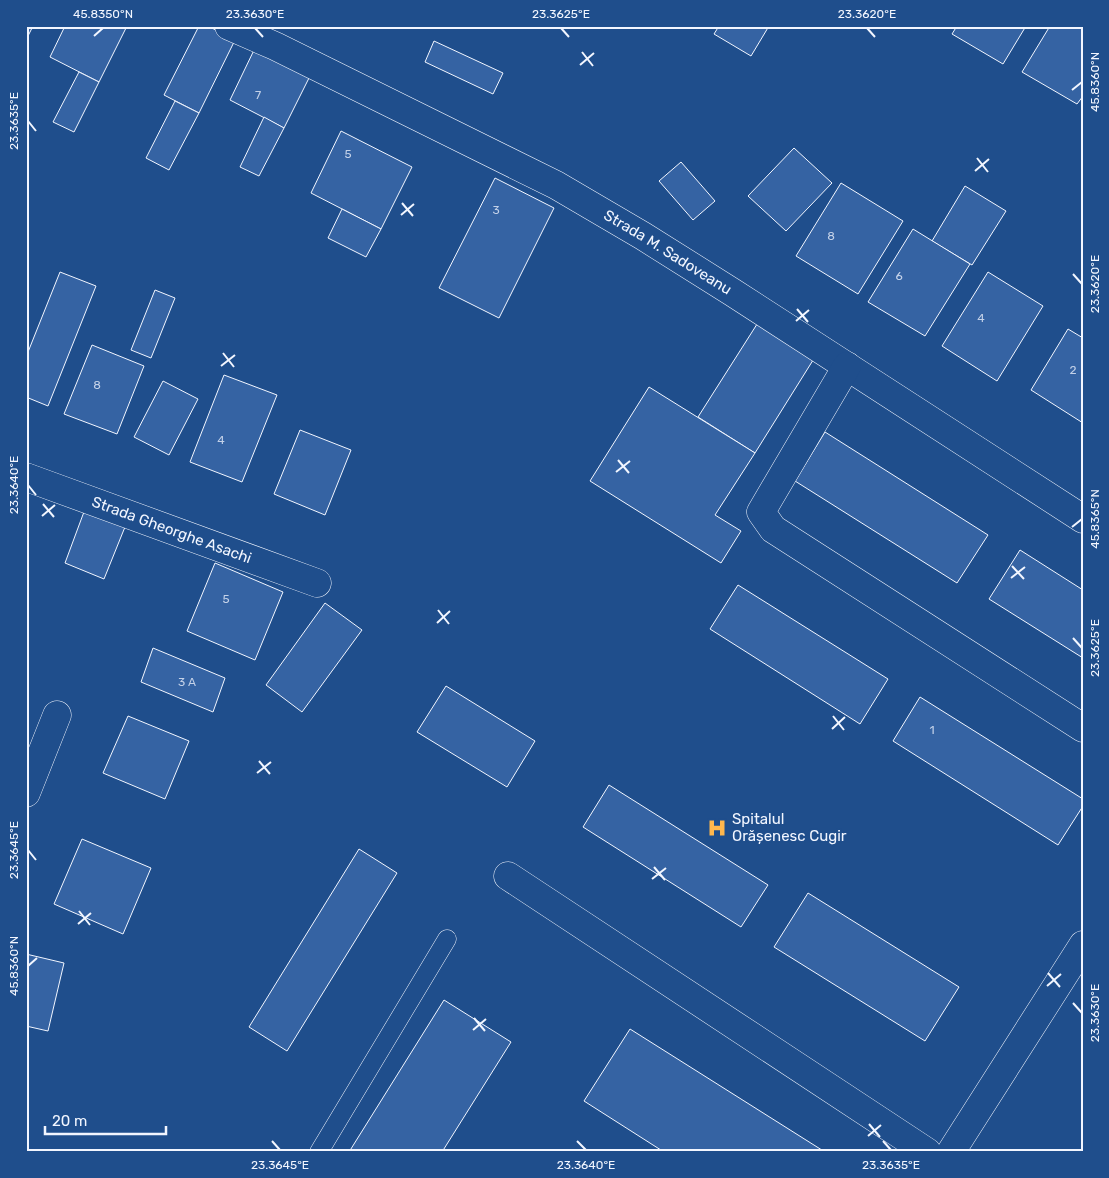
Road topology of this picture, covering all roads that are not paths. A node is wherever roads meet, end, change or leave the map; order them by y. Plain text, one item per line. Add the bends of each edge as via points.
1 (229, 26) edge
2 (847, 366) junction
3 (26, 477) edge
4 (1083, 519) edge
5 (317, 583) dead end
6 (57, 716) dead end
7 (1083, 728) edge
8 (26, 793) edge
9 (508, 876) dead end
10 (447, 939) dead end
11 (1083, 945) edge
12 (319, 1152) edge
13 (927, 1152) edge
14 (951, 1152) edge

1 - 2 street, Strada M. Sadoveanu via 556,185 643,236
2 - 4 street, Strada M. Sadoveanu
2 - 7 street via 761,512 773,529
3 - 5 street, Strada Gheorghe Asachi
6 - 8 street
9 - 13 street
10 - 12 lane
11 - 14 street

